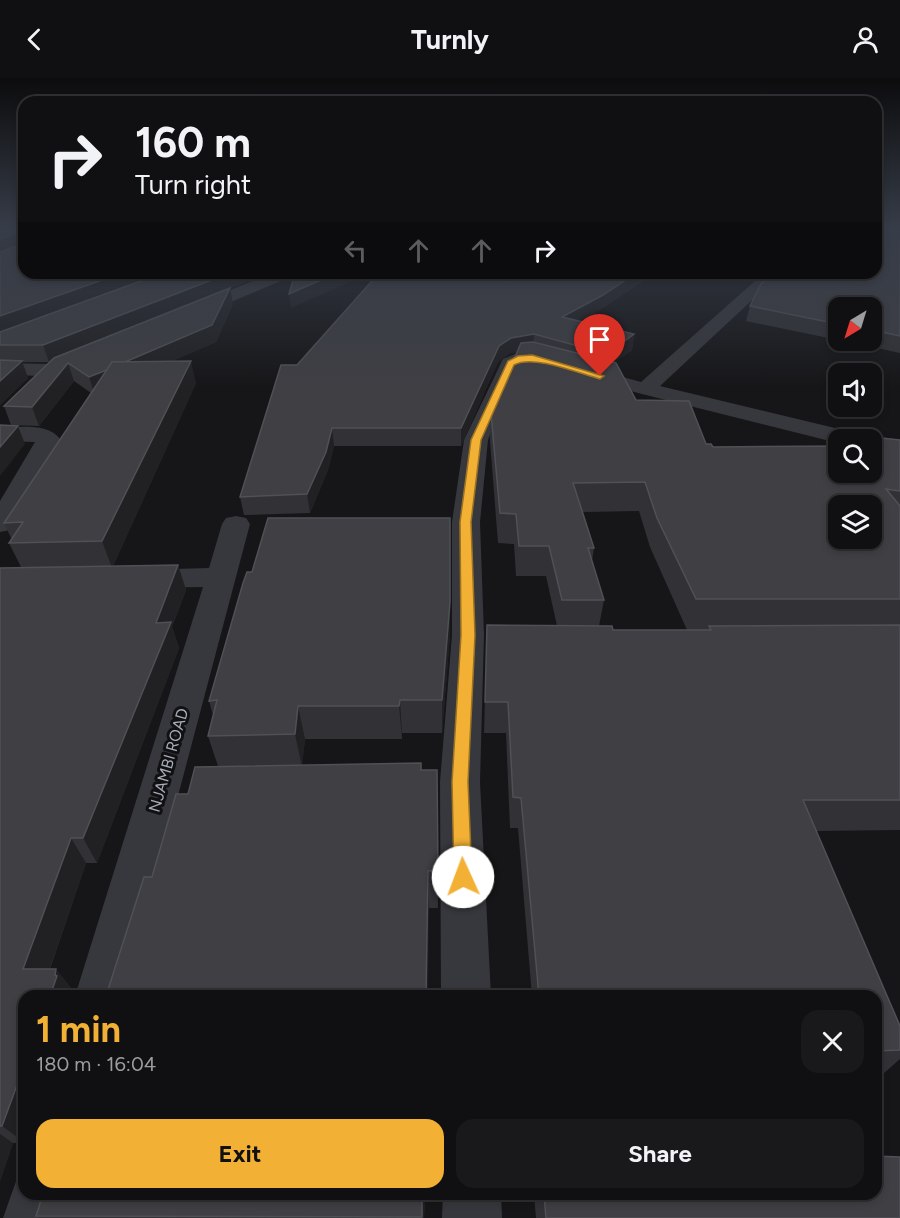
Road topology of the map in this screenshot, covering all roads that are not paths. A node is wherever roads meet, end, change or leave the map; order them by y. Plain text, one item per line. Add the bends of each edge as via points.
1 (268, 281) edge
2 (764, 281) edge
3 (170, 321) edge
4 (96, 351) edge
5 (0, 369) edge
6 (52, 370) junction
7 (645, 389) junction
8 (30, 392) edge
9 (2, 422) edge
10 (828, 432) edge
11 (0, 524) edge
12 (236, 524) dead end
13 (220, 577) junction
14 (116, 579) edge
15 (102, 990) edge
16 (465, 990) edge
17 (38, 1200) edge
18 (472, 1200) edge
19 (33, 1218) edge
20 (472, 1218) edge

1 - 3 street
2 - 7 street
4 - 6 street
5 - 6 street
6 - 8 street
7 - 10 street
7 - 16 street via 532,358 518,359 510,363 476,440 466,522 481,638 443,782
9 - 11 street via 48,439
12 - 13 street, NJAMBI ROAD
13 - 14 street
13 - 15 street, NJAMBI ROAD via 177,788
17 - 19 street
18 - 20 street

